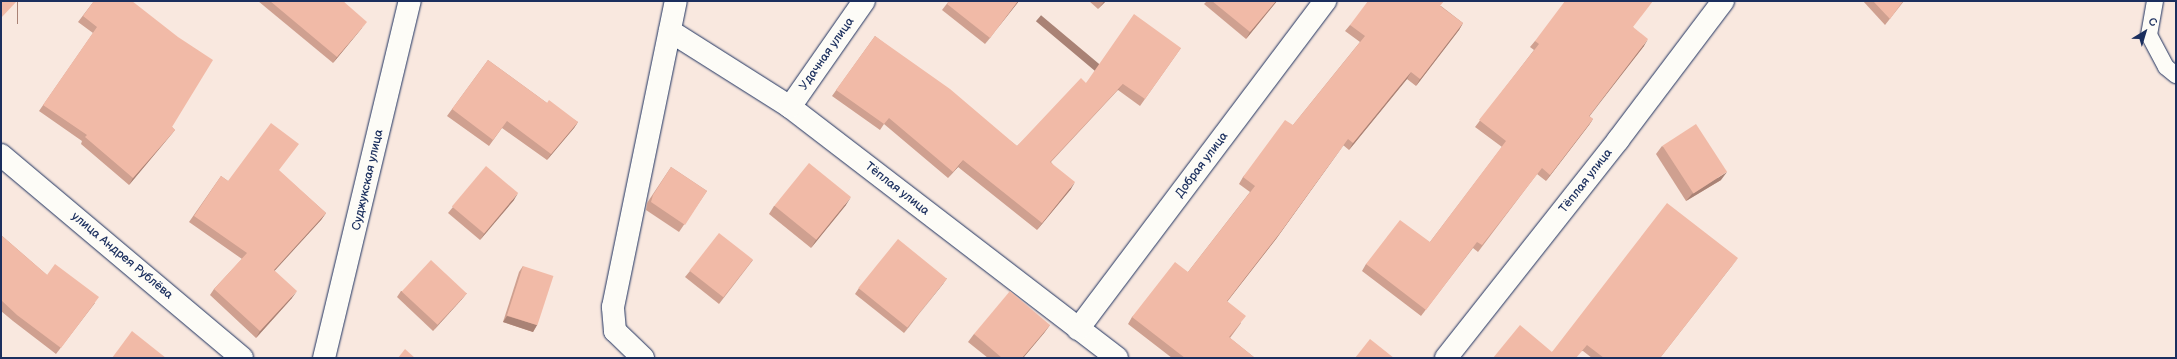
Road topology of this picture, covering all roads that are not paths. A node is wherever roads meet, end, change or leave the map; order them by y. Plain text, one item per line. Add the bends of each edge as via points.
1 (410, 1) edge
2 (676, 1) edge
3 (864, 1) edge
4 (1325, 1) edge
5 (1722, 1) edge
6 (2155, 1) edge
7 (670, 31) junction
8 (2176, 75) edge
9 (790, 107) junction
10 (1, 155) edge
11 (1078, 330) junction
12 (242, 358) edge
13 (324, 358) edge
14 (644, 358) edge
15 (1117, 358) edge
16 (1446, 358) edge

1 - 13 street, Суджукская улица
2 - 7 street
3 - 9 street, Удачная улица
4 - 11 street, Добрая улица
5 - 16 street, Тёплая улица via 1618,140
6 - 8 lane via 2149,35 2166,67
7 - 9 street, Тёплая улица
7 - 14 street via 613,307 615,331
9 - 11 street, Тёплая улица
10 - 12 street, улица Андрея Рублёва
11 - 15 street, Тёплая улица

